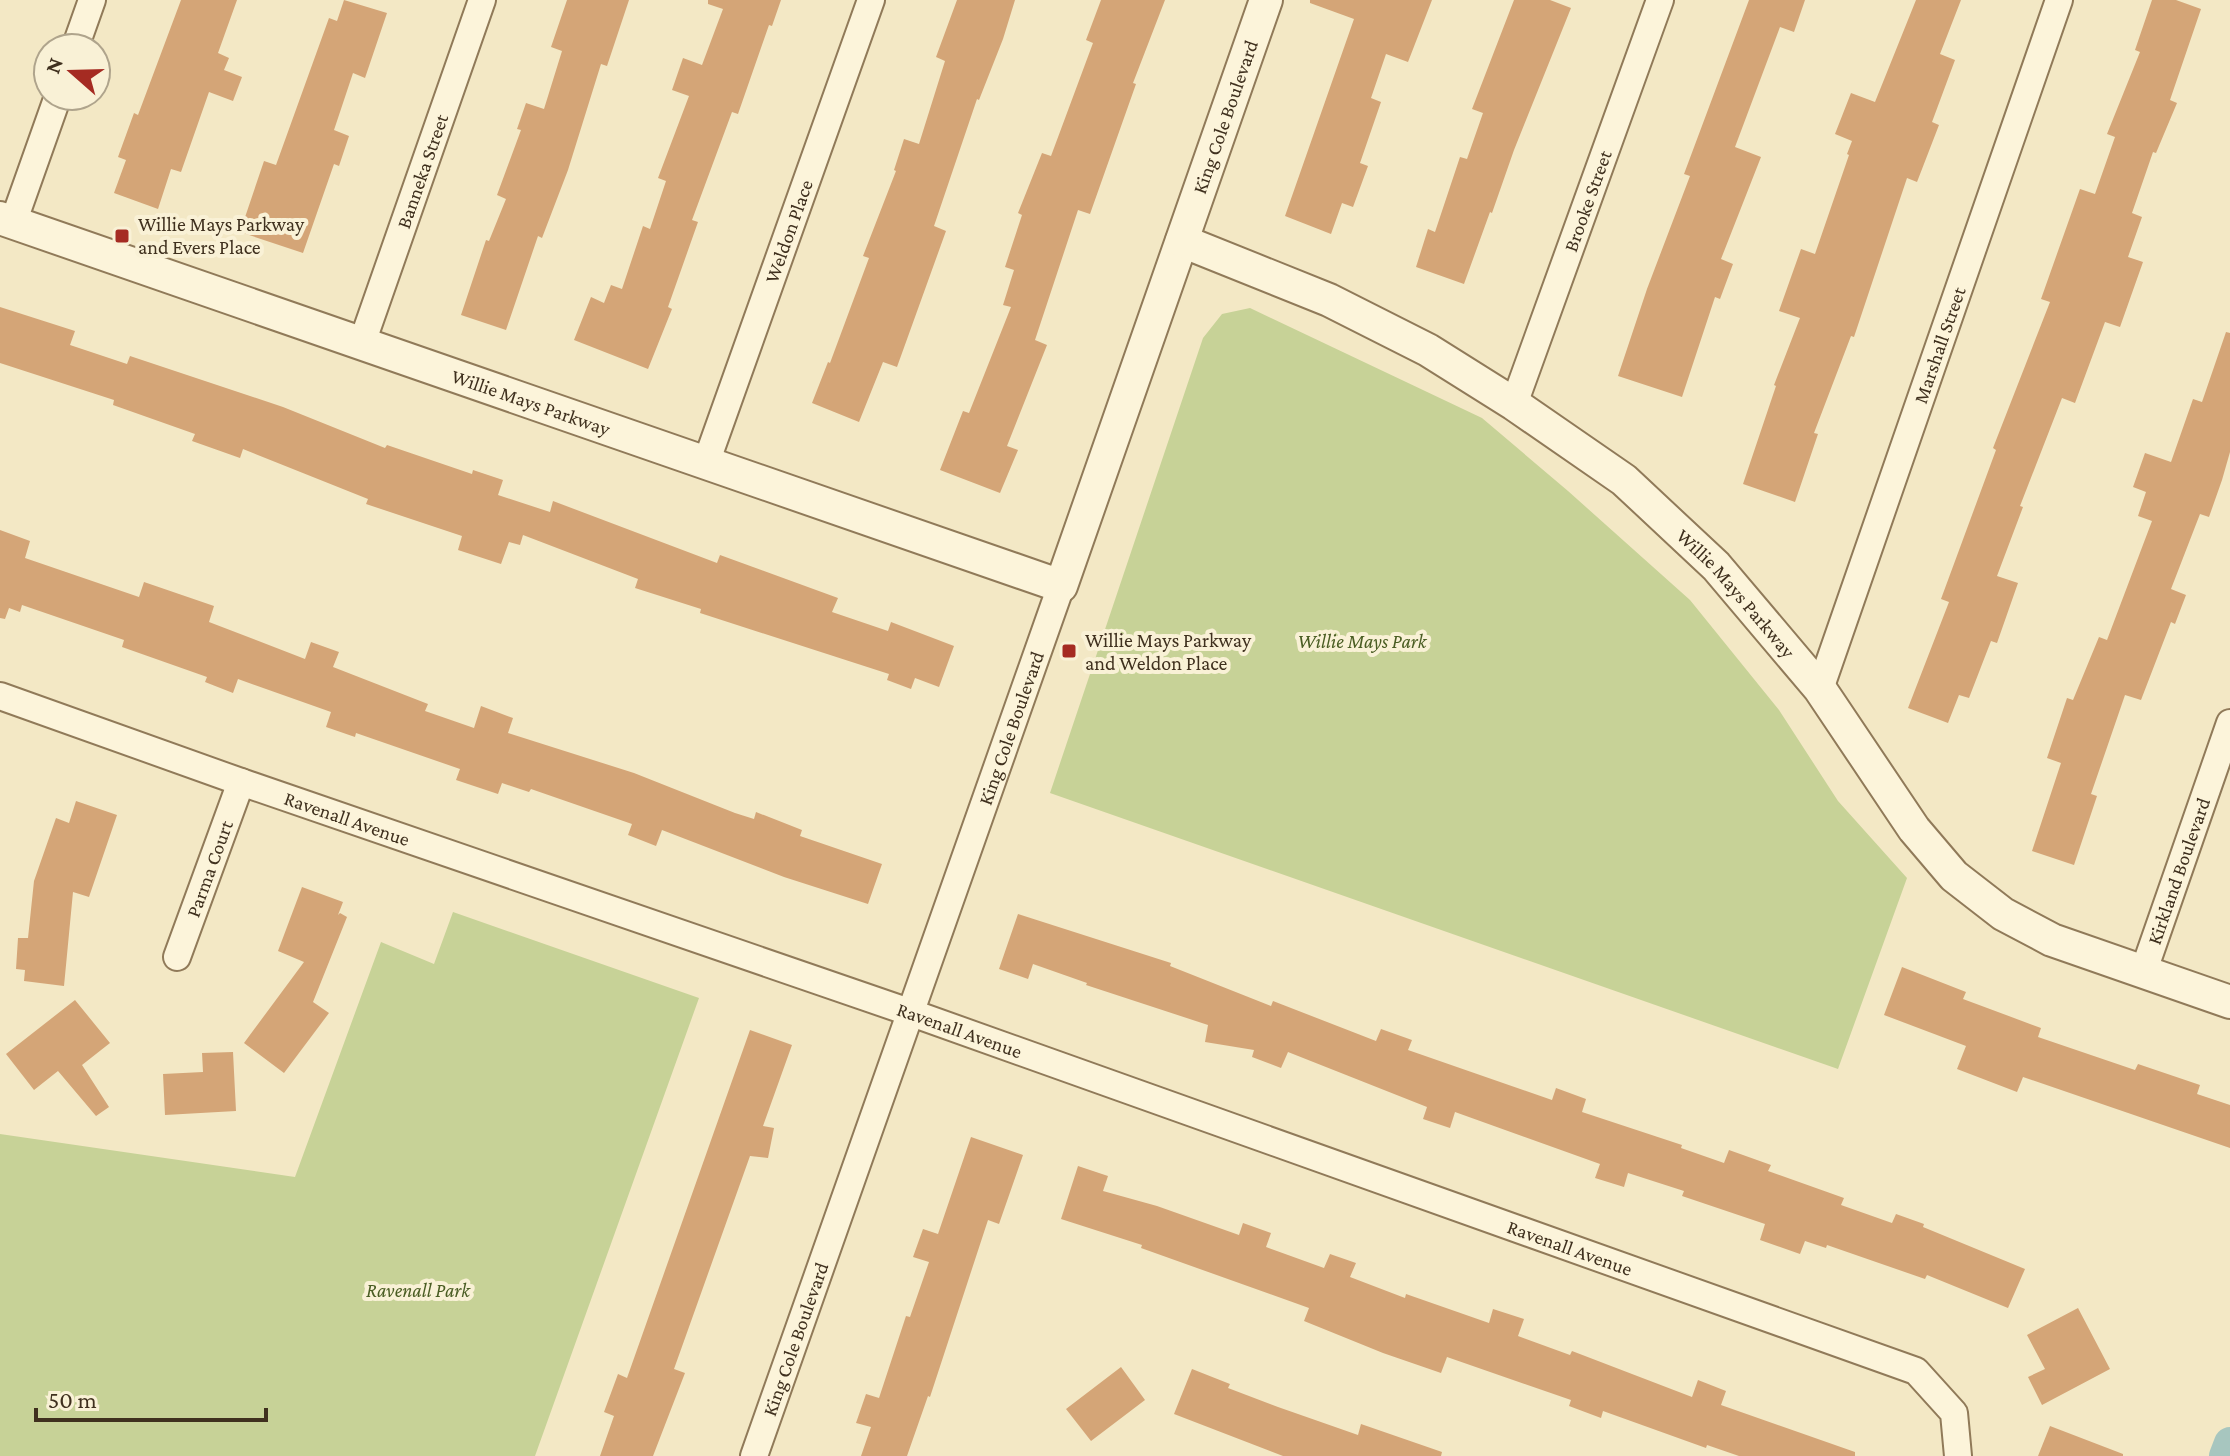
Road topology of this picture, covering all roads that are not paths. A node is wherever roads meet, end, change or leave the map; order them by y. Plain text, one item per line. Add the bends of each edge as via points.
1 (92, 0) edge
2 (482, 0) edge
3 (871, 0) edge
4 (1266, 0) edge
5 (1660, 0) edge
6 (2059, 0) edge
7 (81, 32) edge
8 (51, 112) edge
9 (7, 220) edge
10 (1182, 241) junction
11 (362, 343) junction
12 (1514, 404) junction
13 (706, 463) junction
14 (1061, 586) junction
15 (1820, 689) junction
16 (0, 696) edge
17 (2230, 723) edge
18 (241, 782) junction
19 (177, 957) dead end
20 (2143, 973) junction
21 (2230, 1002) edge
22 (909, 1012) junction
23 (754, 1456) edge
24 (1958, 1456) edge

1 - 7 street
2 - 11 street, Banneka Street
3 - 13 street, Weldon Place
4 - 10 street, King Cole Boulevard
5 - 12 street, Brooke Street
6 - 15 street, Marshall Street
8 - 9 street
9 - 11 street, Willie Mays Parkway
10 - 12 street, Willie Mays Parkway via 1329,300 1428,350
10 - 14 street, King Cole Boulevard
11 - 13 street, Willie Mays Parkway
12 - 15 street, Willie Mays Parkway via 1635,490 1716,566
13 - 14 street, Willie Mays Parkway
14 - 22 street, King Cole Boulevard
15 - 20 street, Willie Mays Parkway via 1914,829 1954,876 2003,914 2052,940
16 - 18 street, Ravenall Avenue
17 - 20 street, Kirkland Boulevard
18 - 19 street, Parma Court
18 - 22 street, Ravenall Avenue
20 - 21 street, Willie Mays Parkway
22 - 23 street, King Cole Boulevard
22 - 24 street, Ravenall Avenue via 1916,1371 1954,1413

